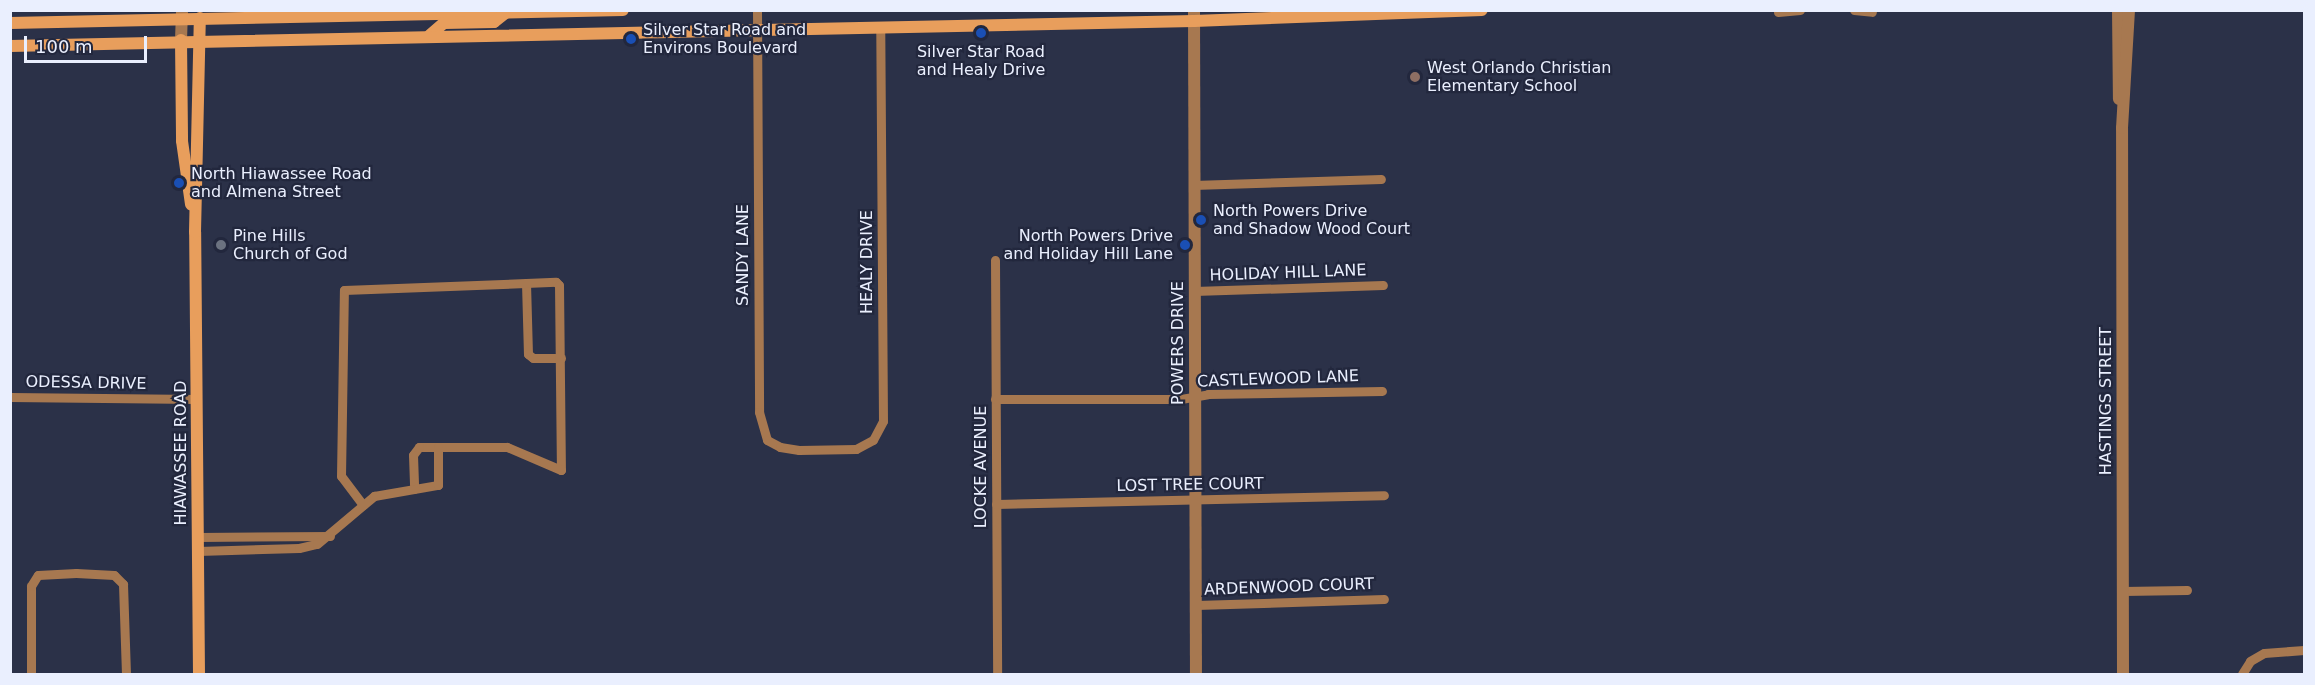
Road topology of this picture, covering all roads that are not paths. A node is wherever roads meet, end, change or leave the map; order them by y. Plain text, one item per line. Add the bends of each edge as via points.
1 (623, 10) edge
2 (757, 10) edge
3 (1355, 10) edge
4 (1482, 10) edge
5 (1800, 10) edge
6 (1854, 10) edge
7 (2118, 10) edge
8 (2129, 10) edge
9 (507, 12) junction
10 (1778, 12) dead end
11 (1872, 12) dead end
12 (182, 14) edge
13 (200, 14) edge
14 (1194, 16) edge
15 (1339, 16) junction
16 (10, 23) edge
17 (880, 27) junction
18 (757, 29) junction
19 (430, 35) junction
20 (200, 39) junction
21 (181, 40) junction
22 (10, 46) edge
23 (2122, 128) junction
24 (1381, 179) dead end
25 (1193, 185) junction
26 (195, 232) junction
27 (995, 260) dead end
28 (526, 283) junction
29 (1383, 285) dead end
30 (1194, 291) junction
31 (561, 358) junction
32 (1383, 391) dead end
33 (1194, 396) junction
34 (10, 397) edge
35 (197, 399) junction
36 (995, 399) junction
37 (438, 447) junction
38 (822, 451) joint
39 (414, 489) junction
40 (1384, 495) dead end
41 (1195, 500) junction
42 (996, 504) junction
43 (363, 505) junction
44 (330, 536) junction
45 (198, 537) junction
46 (198, 551) junction
47 (2187, 590) dead end
48 (2124, 591) junction
49 (1384, 600) dead end
50 (1196, 605) junction
51 (2304, 650) edge
52 (31, 675) edge
53 (126, 675) edge
54 (199, 675) edge
55 (997, 675) edge
56 (1196, 675) edge
57 (2123, 675) edge
58 (2242, 675) edge

1 - 9 main road
2 - 18 street, SANDY LANE
3 - 15 main road
4 - 15 main road
5 - 10 street
6 - 11 street
7 - 23 street, HASTINGS STREET via 2117,80
8 - 23 street, HASTINGS STREET
9 - 13 main road
9 - 19 main road via 494,22 444,23
12 - 13 main road
12 - 16 main road
12 - 21 street, HIAWASSEE ROAD
13 - 20 main road, HIAWASSEE ROAD
14 - 15 main road
14 - 17 main road
14 - 25 street, POWERS DRIVE
17 - 18 main road
17 - 38 street, HEALY DRIVE via 883,422 873,440 856,449
18 - 19 main road
18 - 38 street, SANDY LANE via 761,428 767,440 780,447
19 - 20 main road
20 - 21 main road
20 - 26 main road, HIAWASSEE ROAD
21 - 22 main road
21 - 26 main road, HIAWASSEE ROAD via 182,141
23 - 48 street, HASTINGS STREET
24 - 25 street
25 - 30 street, POWERS DRIVE
26 - 35 main road, HIAWASSEE ROAD
27 - 36 street, LOCKE AVENUE
28 - 31 street via 528,354 533,358
28 - 31 street via 559,285
28 - 43 street via 344,290 341,476
29 - 30 street, HOLIDAY HILL LANE
30 - 33 street, POWERS DRIVE
31 - 37 street via 561,470 507,447
32 - 33 street, CASTLEWOOD LANE
33 - 36 street, CASTLEWOOD LANE
33 - 41 street, POWERS DRIVE
34 - 35 street, ODESSA DRIVE
35 - 45 main road, HIAWASSEE ROAD
36 - 42 street, LOCKE AVENUE
37 - 39 street via 415,450
37 - 39 street via 438,485
39 - 43 street via 382,492
40 - 41 street, LOST TREE COURT
41 - 42 street, LOST TREE COURT
41 - 50 street, POWERS DRIVE
42 - 55 street, LOCKE AVENUE
43 - 44 street
44 - 45 street
44 - 46 street via 300,548
45 - 46 main road, HIAWASSEE ROAD
46 - 54 main road, HIAWASSEE ROAD
47 - 48 street
48 - 57 street, HASTINGS STREET
49 - 50 street, ARDENWOOD COURT
50 - 56 street, POWERS DRIVE
51 - 58 street via 2264,653 2250,661
52 - 53 street via 31,586 38,575 76,573 114,575 123,584

